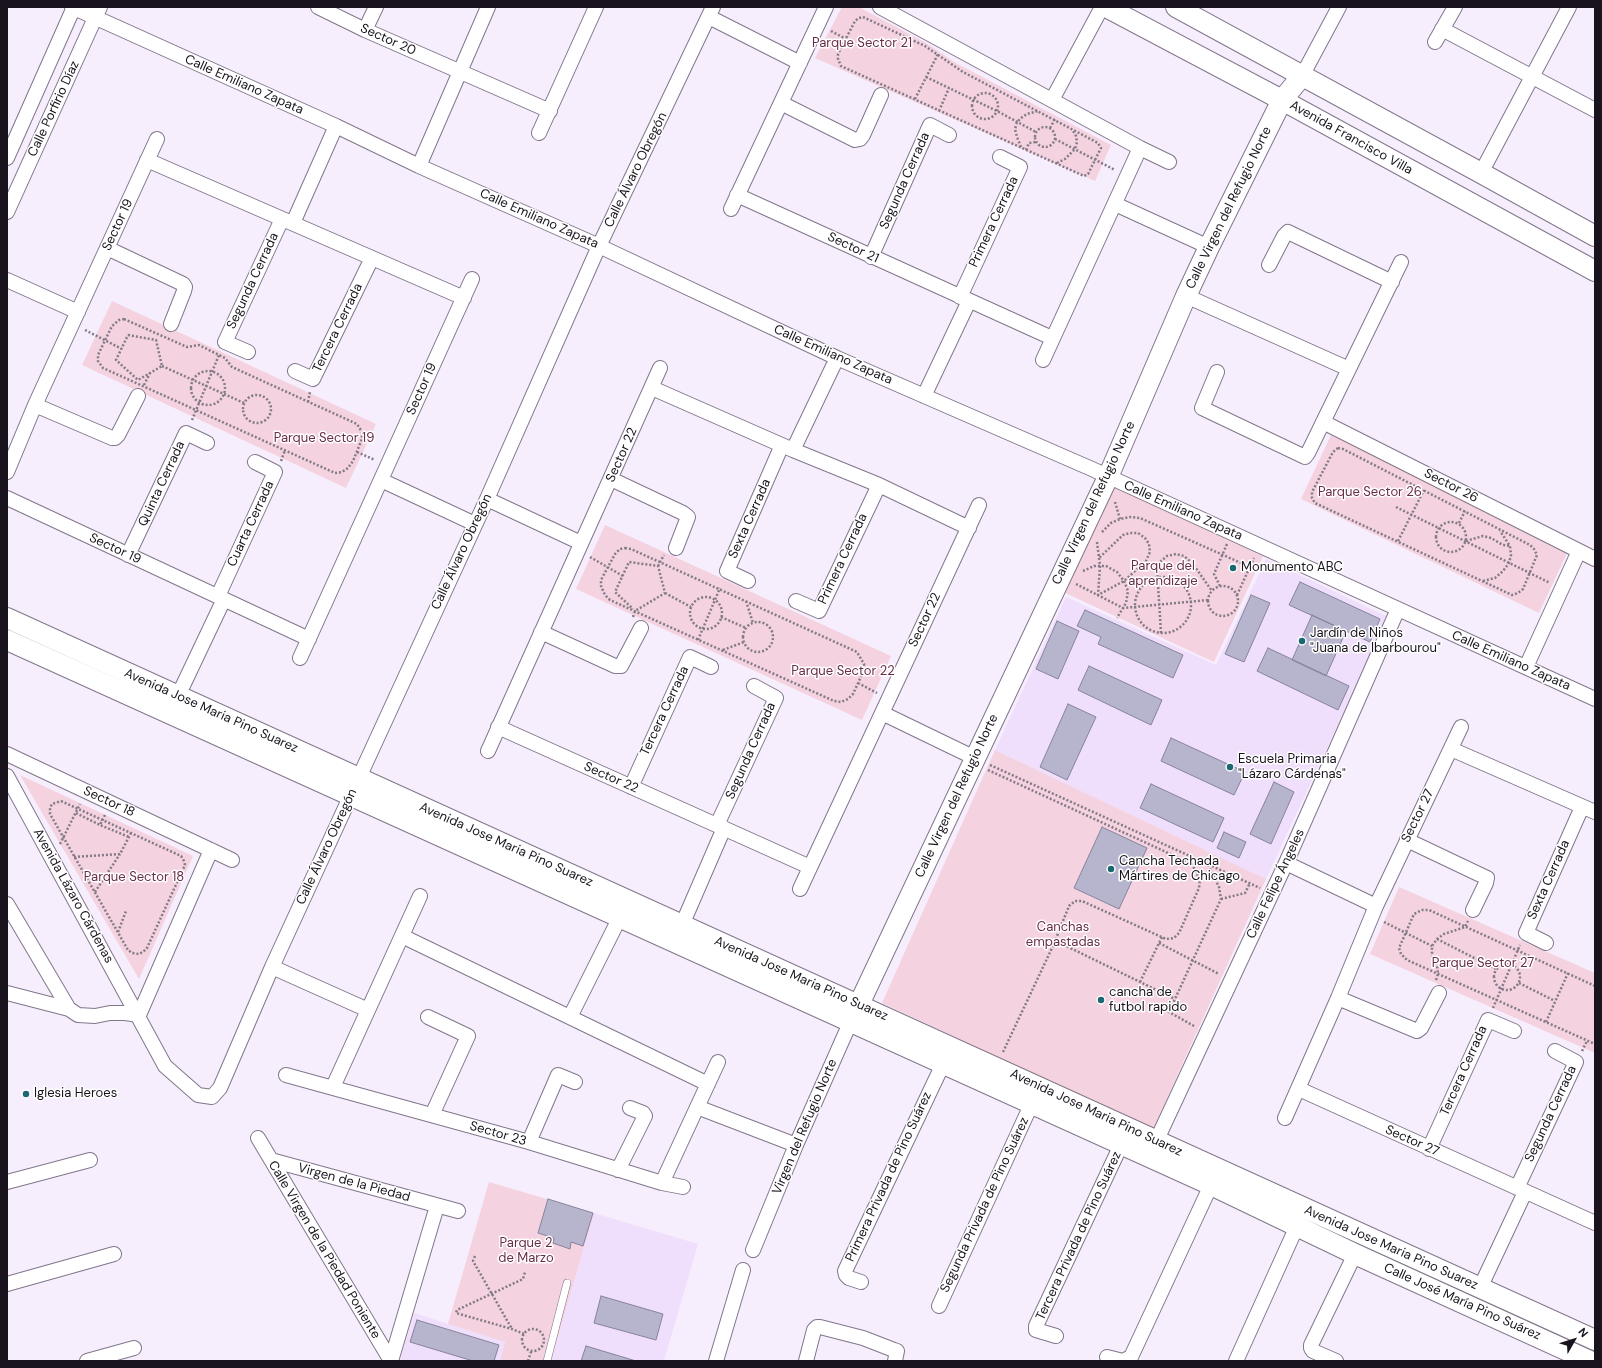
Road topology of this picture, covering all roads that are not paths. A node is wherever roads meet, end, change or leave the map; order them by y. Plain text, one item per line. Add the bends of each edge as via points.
1 (74, 7) edge
2 (318, 7) edge
3 (376, 7) edge
4 (488, 7) edge
5 (596, 7) edge
6 (826, 7) edge
7 (880, 7) edge
8 (1102, 7) edge
9 (1106, 7) edge
10 (1176, 7) edge
11 (1339, 7) edge
12 (1455, 7) edge
13 (1569, 7) edge
14 (98, 12) edge
15 (711, 12) edge
16 (1442, 29) junction
17 (365, 30) junction
18 (1436, 42) dead end
19 (800, 63) junction
20 (459, 71) junction
21 (1302, 76) junction
22 (1532, 76) junction
23 (881, 95) dead end
24 (1052, 100) junction
25 (1282, 100) junction
26 (781, 102) junction
27 (1595, 110) edge
28 (550, 111) junction
29 (336, 126) junction
30 (539, 133) dead end
31 (949, 135) dead end
32 (156, 139) dead end
33 (1140, 148) junction
34 (1000, 157) dead end
35 (7, 158) edge
36 (148, 160) junction
37 (1169, 162) dead end
38 (419, 166) junction
39 (1482, 173) junction
40 (737, 195) junction
41 (1115, 204) junction
42 (731, 209) dead end
43 (7, 212) edge
44 (287, 221) junction
45 (1595, 236) edge
46 (599, 246) junction
47 (1209, 247) junction
48 (107, 248) junction
49 (871, 256) junction
50 (372, 258) junction
51 (1401, 262) dead end
52 (1269, 265) dead end
53 (1595, 271) edge
54 (472, 279) dead end
55 (7, 280) edge
56 (1392, 282) junction
57 (1186, 296) junction
58 (464, 298) junction
59 (965, 299) junction
60 (75, 318) junction
61 (171, 324) dead end
62 (1052, 338) junction
63 (248, 352) dead end
64 (837, 358) junction
65 (1043, 360) dead end
66 (660, 368) dead end
67 (1349, 369) junction
68 (295, 371) dead end
69 (1217, 372) dead end
70 (652, 388) junction
71 (138, 396) dead end
72 (924, 396) junction
73 (35, 405) junction
74 (1323, 422) junction
75 (207, 443) dead end
76 (788, 448) junction
77 (255, 462) dead end
78 (7, 472) edge
79 (1108, 477) junction
80 (611, 479) junction
81 (381, 480) junction
82 (878, 485) junction
83 (7, 498) edge
84 (487, 499) junction
85 (979, 505) dead end
86 (475, 524) junction
87 (969, 528) junction
88 (580, 547) junction
89 (676, 548) dead end
90 (1579, 551) junction
91 (128, 555) junction
92 (1595, 559) edge
93 (748, 581) dead end
94 (221, 598) junction
95 (796, 601) dead end
96 (1398, 609) junction
97 (13, 620) edge
98 (641, 628) dead end
99 (541, 632) junction
100 (309, 639) junction
101 (8, 640) edge
102 (300, 658) dead end
103 (711, 667) dead end
104 (1526, 667) junction
105 (754, 686) dead end
106 (178, 696) junction
107 (1595, 699) edge
108 (882, 713) junction
109 (498, 727) junction
110 (1461, 727) dead end
111 (1451, 749) junction
112 (488, 751) dead end
113 (7, 754) edge
114 (974, 760) junction
115 (7, 776) edge
116 (359, 778) junction
117 (631, 787) junction
118 (351, 796) junction
119 (1582, 807) junction
120 (1595, 812) edge
121 (721, 827) junction
122 (1407, 840) junction
123 (211, 850) junction
124 (232, 860) dead end
125 (1286, 863) junction
126 (810, 867) junction
127 (800, 889) dead end
128 (420, 896) dead end
129 (7, 904) edge
130 (1473, 910) road end
131 (1374, 911) junction
132 (620, 917) junction
133 (682, 925) junction
134 (402, 936) junction
135 (1546, 942) dead end
136 (272, 967) junction
137 (7, 993) edge
138 (1439, 993) road end
139 (1338, 998) junction
140 (858, 1005) junction
141 (69, 1009) junction
142 (368, 1010) junction
143 (139, 1016) junction
144 (428, 1017) dead end
145 (570, 1017) junction
146 (850, 1023) junction
147 (1514, 1031) dead end
148 (1555, 1051) dead end
149 (718, 1062) dead end
150 (942, 1064) junction
151 (286, 1074) dead end
152 (575, 1082) dead end
153 (708, 1084) junction
154 (333, 1088) junction
155 (1298, 1090) junction
156 (212, 1097) joint
157 (1031, 1105) junction
158 (697, 1107) junction
159 (630, 1108) dead end
160 (432, 1115) junction
161 (1285, 1118) dead end
162 (258, 1138) dead end
163 (529, 1142) junction
164 (796, 1145) junction
165 (1121, 1145) junction
166 (1152, 1149) junction
167 (1429, 1149) junction
168 (90, 1160) dead end
169 (271, 1160) junction
170 (618, 1170) junction
171 (7, 1182) edge
172 (662, 1183) junction
173 (1211, 1185) junction
174 (683, 1187) dead end
175 (1521, 1190) junction
176 (437, 1206) junction
177 (458, 1211) dead end
178 (1595, 1223) edge
179 (1297, 1226) junction
180 (753, 1250) dead end
181 (114, 1254) dead end
182 (1355, 1254) junction
183 (743, 1270) dead end
184 (861, 1282) dead end
185 (567, 1283) dead end
186 (7, 1284) edge
187 (1480, 1288) junction
188 (939, 1306) dead end
189 (1575, 1331) junction
190 (1056, 1336) dead end
191 (1595, 1340) edge
192 (134, 1348) dead end
193 (1565, 1356) edge
194 (1107, 1357) dead end
195 (87, 1361) edge
196 (391, 1361) edge
197 (547, 1361) edge
198 (716, 1361) edge
199 (806, 1361) edge
200 (895, 1361) edge
201 (1236, 1361) edge
202 (1336, 1361) edge
203 (1590, 1361) edge

1 - 14 street, Calle Emiliano Zapata
1 - 35 street, Calle Porfirio Díaz
2 - 17 street, Sector 20
3 - 17 street
4 - 20 street
5 - 28 street
6 - 19 street
7 - 24 street
8 - 24 street
9 - 25 street, Avenida Francisco Villa
10 - 21 street
11 - 21 street, Calle Virgen del Refugio Norte
12 - 16 street
13 - 22 street
14 - 29 street, Calle Emiliano Zapata
14 - 43 street, Calle Porfirio Díaz
15 - 19 street
15 - 46 street, Calle Álvaro Obregón
16 - 18 street
16 - 22 street
17 - 20 street, Sector 20
19 - 26 street
20 - 28 street, Sector 20
20 - 38 street
21 - 25 street, Calle Virgen del Refugio Norte
21 - 39 street
22 - 27 street
22 - 39 street
23 - 26 street via 863,135 855,140
24 - 33 street
25 - 47 street, Calle Virgen del Refugio Norte
25 - 53 street, Avenida Francisco Villa
26 - 40 street
28 - 30 street
29 - 38 street, Calle Emiliano Zapata
29 - 44 street
31 - 49 street, Segunda Cerrada via 930,125
32 - 36 street, Sector 19
33 - 37 street
33 - 41 street
34 - 59 street, Primera Cerrada via 1020,167
36 - 44 street
36 - 48 street, Sector 19
38 - 46 street, Calle Emiliano Zapata
39 - 45 street
40 - 42 street
40 - 49 street, Sector 21
41 - 47 street
41 - 62 street
44 - 50 street
44 - 63 street, Segunda Cerrada via 222,348
46 - 64 street, Calle Emiliano Zapata
46 - 84 street, Calle Álvaro Obregón
47 - 57 street, Calle Virgen del Refugio Norte
48 - 60 street, Sector 19
48 - 61 street via 183,284 184,291
49 - 59 street, Sector 21
50 - 58 street
50 - 68 street, Tercera Cerrada via 313,380
51 - 56 street
52 - 56 street via 1288,232
54 - 58 street, Sector 19
55 - 60 street
56 - 67 street
57 - 67 street
57 - 79 street, Calle Virgen del Refugio Norte
58 - 81 street, Sector 19
59 - 62 street, Sector 21
59 - 72 street
60 - 73 street, Sector 19
62 - 65 street
64 - 72 street, Calle Emiliano Zapata
64 - 76 street
66 - 70 street, Sector 22
67 - 74 street
69 - 74 street via 1202,408 1305,457
70 - 76 street
70 - 80 street, Sector 22
71 - 73 street via 115,438
72 - 79 street, Calle Emiliano Zapata
73 - 78 street, Sector 19
74 - 90 street, Sector 26
75 - 91 street, Quinta Cerrada via 186,434
76 - 82 street
76 - 93 street, Sexta Cerrada via 728,571
77 - 94 street, Cuarta Cerrada via 275,472
79 - 96 street, Calle Emiliano Zapata
79 - 114 street, Calle Virgen del Refugio Norte
80 - 88 street, Sector 22
80 - 89 street via 688,517
81 - 86 street
81 - 100 street, Sector 19
82 - 87 street
82 - 95 street, Primera Cerrada via 819,611
83 - 91 street, Sector 19
84 - 86 street, Calle Álvaro Obregón
84 - 88 street
85 - 87 street, Sector 22
86 - 116 street, Calle Álvaro Obregón
87 - 108 street, Sector 22
88 - 99 street, Sector 22
90 - 92 street, Sector 26
90 - 104 street
91 - 94 street, Sector 19
94 - 100 street, Sector 19
94 - 106 street
96 - 104 street, Calle Emiliano Zapata
96 - 125 street, Calle Felipe Ángeles
97 - 101 street
97 - 106 street, Avenida Jose Maria Pino Suarez
98 - 99 street via 621,666 615,666
99 - 109 street, Sector 22
100 - 102 street, Sector 19
101 - 118 street, Avenida Jose Maria Pino Suarez
103 - 117 street, Tercera Cerrada via 690,657
104 - 107 street, Calle Emiliano Zapata
105 - 121 street, Segunda Cerrada via 776,698
106 - 116 street, Avenida Jose Maria Pino Suarez
108 - 114 street
108 - 126 street, Sector 22
109 - 112 street, Sector 22
109 - 117 street, Sector 22
110 - 111 street, Sector 27
111 - 119 street
111 - 122 street, Sector 27
113 - 123 street, Sector 18
114 - 140 street, Calle Virgen del Refugio Norte
115 - 143 street, Avenida Lázaro Cárdenas
116 - 118 street, Calle Álvaro Obregón
116 - 133 street, Avenida Jose Maria Pino Suarez
117 - 121 street, Sector 22
118 - 132 street, Avenida Jose Maria Pino Suarez
118 - 136 street, Calle Álvaro Obregón
119 - 120 street
119 - 135 street, Sexta Cerrada via 1526,933
121 - 126 street, Sector 22
121 - 133 street
122 - 130 street via 1487,878
122 - 131 street, Sector 27
123 - 124 street, Sector 18
123 - 143 street
125 - 131 street
125 - 166 street, Calle Felipe Ángeles
126 - 127 street, Sector 22
128 - 134 street
129 - 141 street
131 - 139 street, Sector 27
132 - 145 street
132 - 146 street, Avenida Jose Maria Pino Suarez
133 - 140 street, Avenida Jose Maria Pino Suarez
134 - 142 street
134 - 145 street
136 - 142 street
136 - 156 street, Calle Álvaro Obregón via 220,1088
137 - 141 street
138 - 139 street via 1417,1031
139 - 155 street, Sector 27
140 - 146 street, Virgen del Refugio Norte
140 - 166 street, Avenida Jose Maria Pino Suarez via 996,1067
141 - 143 street via 78,1015 125,1013
142 - 154 street
143 - 156 street, Avenida Lázaro Cárdenas via 165,1066 198,1095
144 - 160 street via 468,1036
145 - 153 street
146 - 150 street, Avenida Jose Maria Pino Suarez
146 - 164 street, Virgen del Refugio Norte
147 - 167 street, Tercera Cerrada via 1488,1020
148 - 175 street, Segunda Cerrada via 1576,1062
149 - 153 street
150 - 157 street, Avenida Jose Maria Pino Suarez
150 - 184 street, Primera Privada de Pino Suárez via 845,1271 849,1278
151 - 154 street, Sector 23
152 - 163 street via 558,1075
153 - 158 street
154 - 160 street, Sector 23
155 - 161 street, Sector 27
155 - 167 street, Sector 27
157 - 165 street, Avenida Jose Maria Pino Suarez
157 - 188 street, Segunda Privada de Pino Suárez
158 - 164 street
158 - 172 street
159 - 170 street via 645,1116
160 - 163 street, Sector 23
162 - 169 street, Calle Virgen de la Piedad Poniente
163 - 170 street, Sector 23
164 - 180 street, Virgen del Refugio Norte
165 - 166 street, Avenida Jose Maria Pino Suarez
165 - 190 street, Tercera Privada de Pino Suárez via 1036,1326 1036,1330
166 - 173 street, Avenida Jose Maria Pino Suarez
166 - 187 street, Avenida Jose Maria Pino Suarez
167 - 175 street, Sector 27
168 - 171 street
169 - 176 street, Virgen de la Piedad
169 - 196 street, Calle Virgen de la Piedad Poniente
170 - 172 street, Sector 23
172 - 174 street, Sector 23
173 - 179 street, Avenida Jose Maria Pino Suarez
173 - 194 street via 1131,1357 1123,1361
175 - 178 street, Sector 27
175 - 187 street
176 - 177 street, Virgen de la Piedad
176 - 196 street
179 - 182 street, Avenida Jose Maria Pino Suarez
179 - 201 street
181 - 186 street
182 - 193 street, Calle José María Pino Suárez
182 - 202 street via 1310,1348
183 - 198 street
185 - 197 lane
187 - 189 street, Avenida Jose Maria Pino Suarez
189 - 191 street, Avenida Jose Maria Pino Suarez
189 - 193 street
192 - 195 street
193 - 203 street, Calle José María Pino Suárez
199 - 200 street via 817,1327 863,1338 897,1351

